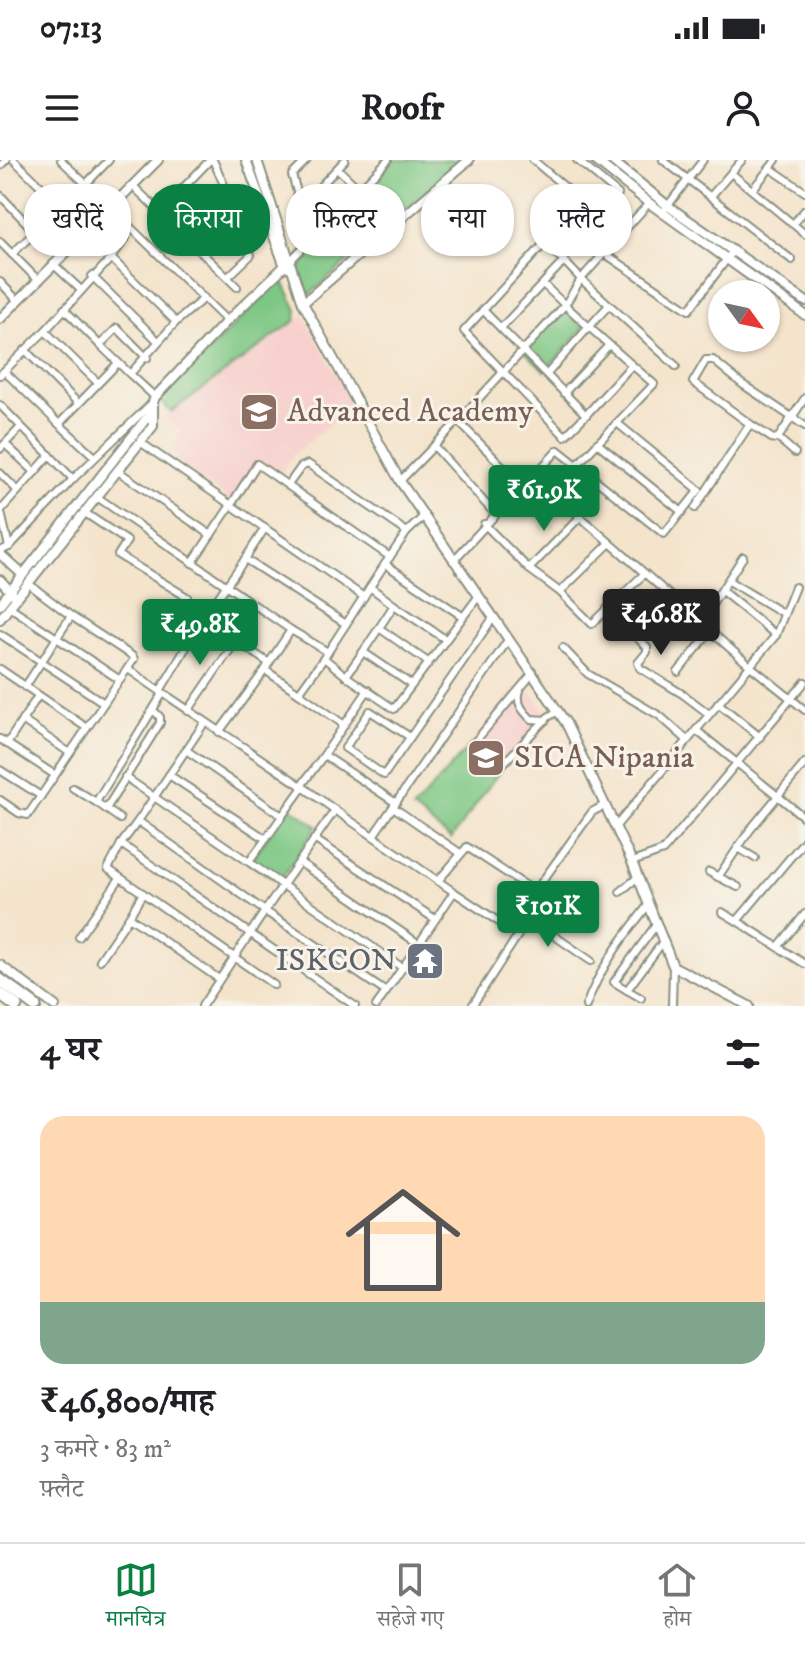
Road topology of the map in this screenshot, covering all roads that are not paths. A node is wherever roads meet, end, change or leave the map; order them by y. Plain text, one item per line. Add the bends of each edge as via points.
1 (6, 160) edge
2 (14, 160) edge
3 (61, 160) edge
4 (109, 160) edge
5 (158, 160) edge
6 (212, 160) edge
7 (246, 160) edge
8 (257, 160) edge
9 (307, 160) edge
10 (469, 160) edge
11 (533, 160) edge
12 (577, 160) edge
13 (595, 160) edge
14 (611, 160) edge
15 (663, 160) edge
16 (703, 160) edge
17 (742, 160) edge
18 (776, 160) edge
19 (343, 161) edge
20 (385, 161) edge
21 (0, 166) edge
22 (770, 168) junction
23 (338, 169) junction
24 (731, 173) junction
25 (689, 179) junction
26 (38, 184) edge
27 (87, 184) joint
28 (188, 184) edge
29 (224, 184) edge
30 (255, 184) edge
31 (295, 184) edge
32 (323, 184) edge
33 (354, 184) edge
34 (364, 184) edge
35 (561, 184) edge
36 (606, 184) edge
37 (132, 185) joint
38 (752, 190) junction
39 (805, 192) edge
40 (0, 195) edge
41 (711, 196) junction
42 (147, 199) edge
43 (649, 203) junction
44 (665, 210) junction
45 (805, 210) edge
46 (24, 220) edge
47 (270, 222) edge
48 (632, 222) edge
49 (793, 224) junction
50 (131, 229) edge
51 (805, 234) edge
52 (0, 242) edge
53 (24, 243) edge
54 (12, 254) junction
55 (61, 256) edge
56 (206, 256) edge
57 (250, 256) edge
58 (295, 256) edge
59 (601, 256) edge
60 (608, 256) edge
61 (729, 256) junction
62 (111, 258) joint
63 (792, 260) dead end
64 (564, 261) junction
65 (53, 264) junction
66 (288, 264) junction
67 (760, 270) junction
68 (92, 276) junction
69 (228, 277) junction
70 (581, 279) junction
71 (754, 279) junction
72 (38, 280) junction
73 (544, 285) junction
74 (2, 287) edge
75 (237, 287) dead end
76 (81, 290) junction
77 (204, 298) junction
78 (18, 301) junction
79 (805, 301) edge
80 (303, 303) junction
81 (565, 305) junction
82 (609, 305) junction
83 (64, 309) junction
84 (483, 310) junction
85 (131, 314) junction
86 (805, 315) edge
87 (0, 319) edge
88 (227, 321) junction
89 (176, 322) junction
90 (589, 327) junction
91 (117, 328) junction
92 (501, 328) junction
93 (45, 331) junction
94 (158, 341) junction
95 (100, 345) junction
96 (609, 345) junction
97 (25, 350) junction
98 (522, 350) junction
99 (147, 358) junction
100 (118, 363) junction
101 (632, 365) junction
102 (676, 366) dead end
103 (501, 372) junction
104 (2, 373) edge
105 (130, 374) junction
106 (547, 374) junction
107 (98, 383) junction
108 (564, 393) junction
109 (805, 398) edge
110 (78, 403) junction
111 (154, 403) junction
112 (0, 405) edge
113 (586, 415) junction
114 (792, 419) junction
115 (458, 421) junction
116 (617, 423) junction
117 (59, 424) junction
118 (750, 424) junction
119 (805, 426) edge
120 (21, 427) junction
121 (565, 436) junction
122 (778, 438) junction
123 (140, 442) junction
124 (597, 443) junction
125 (2, 446) edge
126 (434, 446) junction
127 (558, 450) junction
128 (795, 453) dead end
129 (50, 455) junction
130 (95, 457) junction
131 (576, 466) junction
132 (118, 471) junction
133 (35, 472) junction
134 (0, 473) edge
135 (534, 476) junction
136 (73, 479) junction
137 (400, 481) junction
138 (288, 485) junction
139 (522, 486) junction
140 (18, 491) junction
141 (97, 497) junction
142 (231, 505) junction
143 (1, 508) edge
144 (695, 508) dead end
145 (682, 512) junction
146 (85, 513) junction
147 (495, 514) junction
148 (423, 517) junction
149 (580, 517) junction
150 (484, 524) junction
151 (265, 528) junction
152 (407, 532) junction
153 (211, 535) junction
154 (610, 543) junction
155 (9, 547) junction
156 (0, 553) edge
157 (390, 557) junction
158 (743, 557) dead end
159 (245, 559) junction
160 (453, 561) junction
161 (192, 563) junction
162 (385, 564) junction
163 (529, 569) junction
164 (644, 574) junction
165 (23, 575) junction
166 (0, 580) edge
167 (729, 581) junction
168 (29, 584) junction
169 (227, 587) junction
170 (370, 587) junction
171 (795, 587) dead end
172 (722, 591) junction
173 (560, 592) junction
174 (14, 594) junction
175 (187, 597) dead end
176 (364, 597) junction
177 (478, 597) junction
178 (4, 603) edge
179 (394, 605) junction
180 (607, 609) junction
181 (784, 614) junction
182 (71, 616) junction
183 (462, 616) junction
184 (493, 618) junction
185 (0, 619) edge
186 (203, 619) junction
187 (700, 623) junction
188 (346, 624) junction
189 (379, 628) junction
190 (291, 630) junction
191 (710, 632) junction
192 (0, 634) edge
193 (776, 635) junction
194 (57, 638) junction
195 (445, 639) junction
196 (508, 640) junction
197 (236, 641) junction
198 (563, 648) dead end
199 (363, 652) junction
200 (326, 655) junction
201 (41, 662) junction
202 (428, 662) junction
203 (269, 663) junction
204 (749, 665) junction
205 (128, 669) junction
206 (265, 670) junction
207 (2, 671) edge
208 (678, 672) dead end
209 (533, 673) junction
210 (346, 676) junction
211 (0, 680) edge
212 (120, 680) junction
213 (805, 682) edge
214 (412, 685) junction
215 (25, 687) junction
216 (521, 687) junction
217 (368, 690) junction
218 (161, 692) junction
219 (299, 693) junction
220 (38, 696) junction
221 (791, 699) junction
222 (104, 703) junction
223 (718, 703) junction
224 (153, 710) junction
225 (805, 710) edge
226 (188, 711) junction
227 (558, 711) junction
228 (709, 714) junction
229 (22, 720) junction
230 (546, 720) junction
231 (205, 722) junction
232 (343, 724) junction
233 (87, 728) junction
234 (696, 730) junction
235 (219, 732) junction
236 (410, 737) junction
237 (760, 737) junction
238 (687, 740) junction
239 (3, 742) edge
240 (186, 750) junction
241 (70, 753) junction
242 (324, 755) junction
243 (805, 763) edge
244 (738, 764) junction
245 (0, 770) edge
246 (55, 775) junction
247 (169, 775) junction
248 (125, 777) junction
249 (302, 786) junction
250 (73, 788) dead end
251 (41, 796) junction
252 (779, 796) junction
253 (154, 797) junction
254 (0, 800) edge
255 (96, 802) junction
256 (394, 805) junction
257 (605, 805) junction
258 (106, 809) junction
259 (335, 810) junction
260 (282, 816) junction
261 (805, 818) edge
262 (120, 819) dead end
263 (138, 821) junction
264 (616, 826) junction
265 (373, 836) junction
266 (266, 839) junction
267 (314, 839) junction
268 (805, 840) edge
269 (121, 844) junction
270 (738, 848) junction
271 (796, 852) junction
272 (460, 853) junction
273 (755, 858) dead end
274 (805, 859) edge
275 (249, 862) junction
276 (299, 862) junction
277 (632, 862) junction
278 (709, 872) dead end
279 (638, 877) junction
280 (718, 877) junction
281 (120, 878) junction
282 (438, 881) junction
283 (282, 884) junction
284 (738, 887) dead end
285 (534, 891) junction
286 (454, 892) junction
287 (620, 892) dead end
288 (143, 893) junction
289 (649, 904) junction
290 (265, 911) junction
291 (722, 912) dead end
292 (520, 913) junction
293 (805, 914) edge
294 (129, 917) junction
295 (529, 918) junction
296 (435, 919) junction
297 (737, 921) junction
298 (656, 925) junction
299 (250, 933) junction
300 (79, 937) dead end
301 (662, 943) junction
302 (419, 944) junction
303 (778, 947) junction
304 (235, 957) junction
305 (100, 960) dead end
306 (805, 964) edge
307 (0, 965) edge
308 (673, 966) junction
309 (403, 968) junction
310 (602, 970) junction
311 (219, 979) junction
312 (0, 980) edge
313 (614, 982) junction
314 (274, 985) dead end
315 (627, 990) junction
316 (386, 992) junction
317 (0, 994) edge
318 (641, 998) dead end
319 (16, 1006) edge
320 (35, 1006) edge
321 (55, 1006) edge
322 (202, 1006) edge
323 (355, 1006) edge
324 (376, 1006) edge
325 (472, 1006) edge
326 (586, 1006) edge
327 (672, 1006) edge
328 (749, 1006) edge

1 - 21 street
2 - 26 street
3 - 27 street
4 - 27 street
5 - 37 street
6 - 28 street
6 - 29 street
7 - 30 street
8 - 66 street
9 - 31 street via 292,175
10 - 80 street
11 - 35 street
12 - 36 street
13 - 43 street
14 - 44 street
15 - 25 street
16 - 25 street
17 - 24 street
18 - 22 street
19 - 23 street
20 - 34 street
22 - 38 street
22 - 39 street
23 - 32 street
23 - 33 street
24 - 38 street
24 - 41 street
25 - 41 street
25 - 44 street
37 - 42 street
38 - 49 street
40 - 46 street
41 - 63 street
43 - 44 street
43 - 48 street
44 - 61 street
45 - 49 street
47 - 66 street
49 - 51 street
50 - 77 street
52 - 54 street
53 - 54 street
54 - 72 street
55 - 65 street
56 - 69 street
57 - 69 street
58 - 66 street
59 - 70 street
60 - 61 street via 689,310
61 - 67 street
61 - 71 street
62 - 68 street
62 - 89 street
64 - 70 street
64 - 73 street
64 - 84 street via 542,246
65 - 72 street
65 - 76 street
66 - 80 street
66 - 88 street
67 - 71 street
67 - 79 street
68 - 76 street
68 - 85 street
69 - 75 street
70 - 81 street
70 - 82 street
71 - 86 street
72 - 78 street
73 - 81 street
73 - 92 street
74 - 78 street
76 - 83 street
77 - 88 street
77 - 89 street
78 - 87 street
80 - 137 street
81 - 90 street
81 - 98 street
82 - 90 street
82 - 102 street
83 - 93 street
83 - 95 street
84 - 92 street
84 - 103 street via 464,331
85 - 91 street
85 - 94 street
88 - 111 street
89 - 94 street
90 - 96 street
90 - 106 street
91 - 95 street
91 - 99 street
92 - 98 street
93 - 97 street
93 - 107 street
94 - 99 street
95 - 100 street
96 - 101 street
96 - 108 street
97 - 104 street
97 - 110 street
98 - 103 street
98 - 106 street
99 - 105 street
100 - 105 street
100 - 107 street
101 - 113 street
101 - 116 street via 654,384
103 - 115 street
103 - 121 street
104 - 117 street
105 - 111 street
106 - 108 street
107 - 110 street
108 - 113 street
109 - 114 street
110 - 117 street
111 - 123 street via 153,426
111 - 130 street
111 - 165 street
112 - 120 street
113 - 121 street
114 - 118 street via 706,360 693,382
114 - 119 street
114 - 122 street
115 - 126 street
115 - 139 street
116 - 124 street
116 - 145 street via 699,490
117 - 130 street
118 - 122 street
118 - 144 street
120 - 125 street
120 - 129 street
121 - 127 street via 569,440
122 - 128 street
123 - 132 street
123 - 142 street
124 - 131 street
124 - 145 street
125 - 133 street
126 - 137 street
126 - 147 street
127 - 131 street
127 - 135 street
129 - 133 street
129 - 136 street
130 - 136 street
131 - 145 street via 664,534
132 - 141 street
132 - 153 street
133 - 140 street
134 - 140 street
135 - 139 street
135 - 149 street
136 - 155 street
137 - 148 street
138 - 142 street via 257,464
138 - 152 street via 308,464
138 - 157 street
139 - 147 street
140 - 143 street
141 - 146 street
141 - 161 street
142 - 151 street
142 - 153 street
143 - 155 street
146 - 168 street
146 - 175 street via 127,541 118,555
147 - 150 street
148 - 152 street
148 - 160 street
149 - 154 street
149 - 163 street
150 - 160 street
150 - 163 street
151 - 159 street
151 - 176 street
152 - 157 street
153 - 161 street
154 - 164 street
154 - 173 street
155 - 156 street
156 - 165 street
157 - 162 street
158 - 167 street
159 - 169 street
159 - 188 street
160 - 177 street
161 - 169 street
162 - 170 street
162 - 183 street
163 - 173 street
164 - 180 street
164 - 187 street
165 - 174 street
166 - 174 street
167 - 172 street
167 - 181 street
168 - 174 street
168 - 182 street
169 - 186 street
169 - 190 street
170 - 176 street
170 - 179 street
171 - 181 street
172 - 187 street
172 - 193 street
173 - 180 street via 592,624
174 - 178 street
176 - 188 street
177 - 183 street
177 - 184 street
178 - 185 street
178 - 194 street
179 - 189 street
179 - 195 street
180 - 228 street via 647,647 640,668
181 - 193 street
182 - 194 street
182 - 205 street via 132,656
183 - 195 street
184 - 196 street
184 - 236 street
186 - 197 street
186 - 218 street
187 - 191 street
188 - 200 street
189 - 199 street
189 - 202 street
190 - 200 street
190 - 203 street
191 - 204 street
191 - 208 street
192 - 201 street
193 - 204 street
194 - 201 street
194 - 212 street
195 - 202 street
196 - 209 street
196 - 256 street
197 - 203 street
197 - 226 street
198 - 238 street via 588,674 660,716
199 - 210 street
199 - 214 street
200 - 210 street
200 - 219 street
201 - 215 street
201 - 222 street
202 - 214 street
203 - 206 street
204 - 221 street
204 - 223 street
205 - 212 street
205 - 218 street
206 - 219 street
206 - 235 street
207 - 211 street
207 - 215 street
209 - 216 street
209 - 227 street
210 - 217 street
212 - 222 street
213 - 221 street
214 - 217 street via 394,709
215 - 220 street
216 - 230 street via 518,699 525,713
216 - 230 street via 473,744 499,768
217 - 232 street
218 - 224 street
218 - 226 street
219 - 232 street
220 - 229 street
220 - 233 street
221 - 225 street
221 - 237 street
222 - 233 street
223 - 228 street
223 - 237 street
224 - 248 street via 160,723
224 - 255 street
226 - 231 street
227 - 230 street
227 - 257 street
228 - 234 street
229 - 239 street
229 - 241 street
231 - 235 street
231 - 240 street
232 - 242 street
233 - 241 street
234 - 238 street
234 - 244 street
235 - 249 street
236 - 236 street via 384,775 345,748 370,711
237 - 244 street
238 - 264 street
239 - 246 street
240 - 247 street
240 - 260 street
241 - 246 street
242 - 249 street
242 - 256 street
243 - 252 street
244 - 252 street
244 - 277 street via 663,851
245 - 251 street
246 - 251 street
247 - 253 street
247 - 266 street
248 - 253 street
248 - 258 street
249 - 259 street
249 - 260 street
250 - 255 street
251 - 254 street via 26,816
252 - 261 street
252 - 270 street
253 - 263 street
253 - 275 street
255 - 258 street
256 - 265 street
256 - 272 street
257 - 264 street
257 - 285 street via 592,812
258 - 262 street
259 - 265 street
259 - 267 street
260 - 266 street
263 - 269 street
263 - 290 street
264 - 277 street
265 - 282 street
266 - 275 street
267 - 276 street
267 - 296 street
268 - 271 street
269 - 281 street via 108,866
269 - 299 street
270 - 273 street
270 - 280 street
271 - 274 street
271 - 297 street
272 - 282 street
272 - 285 street via 472,848
275 - 283 street
276 - 283 street
276 - 302 street
277 - 279 street
278 - 280 street
279 - 287 street
279 - 289 street
280 - 284 street
281 - 288 street
281 - 300 street
282 - 286 street
283 - 290 street
283 - 309 street
285 - 292 street
286 - 292 street via 507,926
286 - 296 street
288 - 294 street
288 - 304 street
289 - 298 street
289 - 310 street
290 - 299 street
290 - 316 street
291 - 297 street
292 - 295 street
293 - 303 street
294 - 305 street
294 - 311 street
295 - 310 street
295 - 325 street
296 - 302 street
297 - 303 street
298 - 301 street
298 - 313 street
299 - 304 street
299 - 323 street
301 - 308 street
301 - 315 street
302 - 309 street
303 - 306 street
304 - 311 street
304 - 314 street
307 - 321 street
308 - 327 street
308 - 328 street
309 - 316 street
310 - 313 street
310 - 326 street
311 - 322 street
312 - 320 highway
313 - 315 street
315 - 318 street
316 - 324 street
317 - 319 highway

